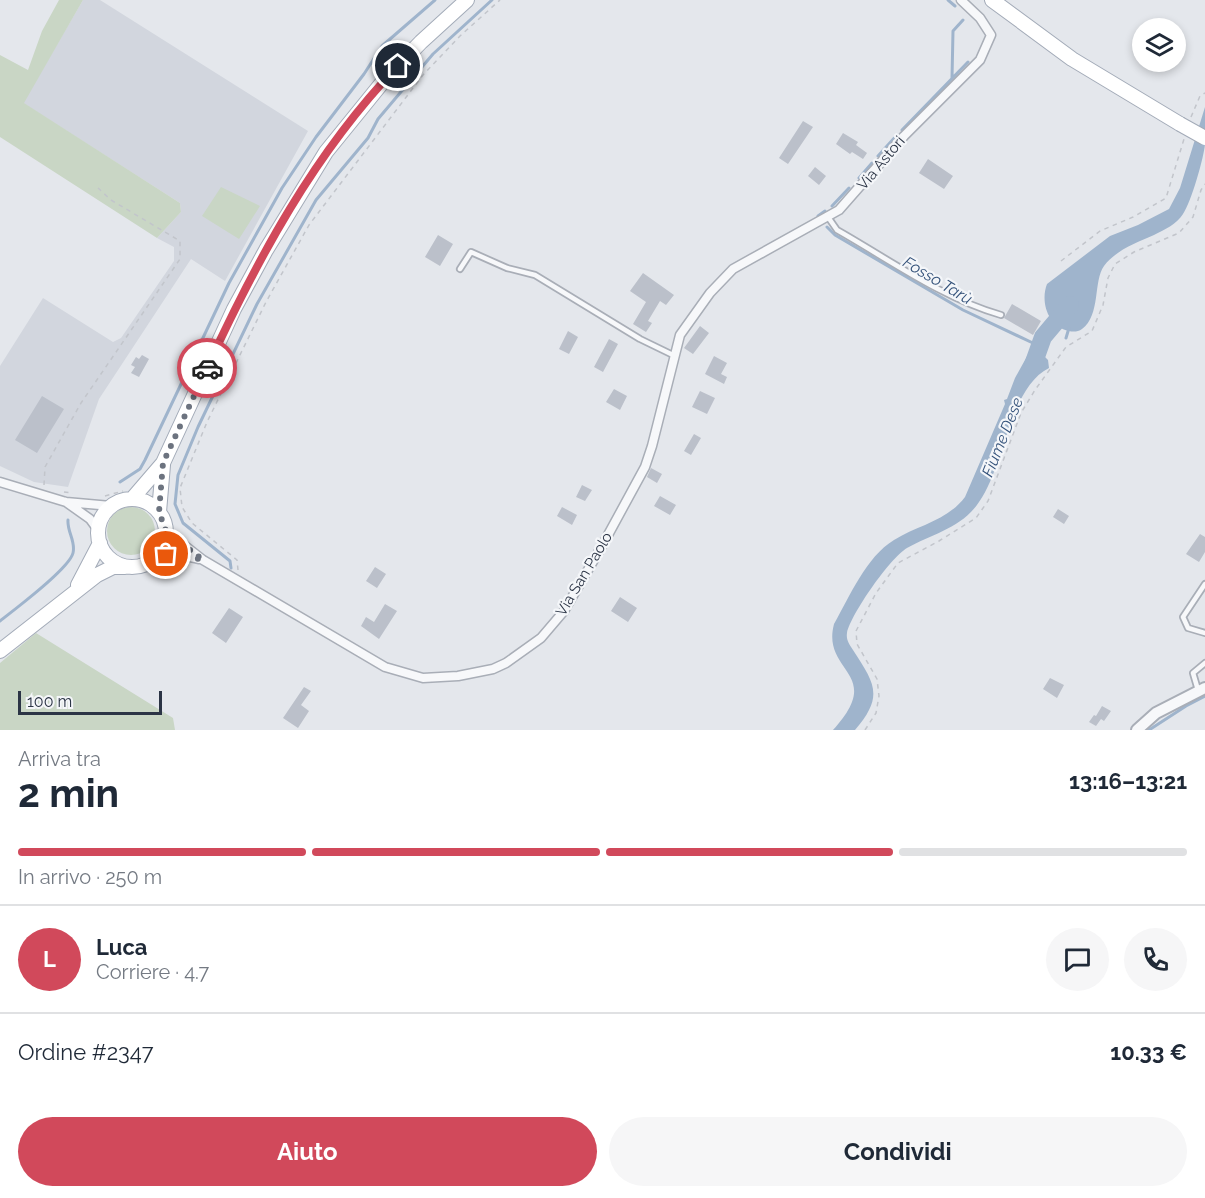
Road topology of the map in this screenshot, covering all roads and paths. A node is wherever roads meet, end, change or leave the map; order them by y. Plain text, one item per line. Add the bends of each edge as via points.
1 (467, 0) edge
2 (500, 0) edge
3 (961, 0) edge
4 (992, 0) edge
5 (1205, 93) edge
6 (1185, 126) junction
7 (1205, 138) edge
8 (1205, 184) edge
9 (98, 188) dead end
10 (828, 218) junction
11 (1061, 261) dead end
12 (460, 269) dead end
13 (710, 293) joint
14 (1001, 315) dead end
15 (675, 356) junction
16 (163, 463) junction
17 (0, 482) edge
18 (74, 493) dead end
19 (43, 495) junction
20 (129, 495) junction
21 (56, 499) junction
22 (108, 501) junction
23 (66, 502) junction
24 (159, 512) junction
25 (166, 531) junction
26 (99, 536) junction
27 (154, 559) junction
28 (203, 560) junction
29 (129, 567) junction
30 (232, 578) junction
31 (1205, 584) edge
32 (76, 590) junction
33 (1205, 633) edge
34 (0, 651) edge
35 (1205, 663) edge
36 (1202, 689) edge
37 (865, 730) edge
38 (1137, 730) edge

1 - 16 main road via 386,78 326,152 234,309
2 - 30 path via 423,75 309,225 207,422 180,488 182,507 192,523 237,560 239,569
3 - 10 street, Via Astori via 991,35 980,60
4 - 6 main road via 1072,59
5 - 6 path
6 - 7 main road, bridge
6 - 11 path via 1166,198 1100,231
8 - 37 path via 1193,217 1179,233 1115,264 1092,331 1066,347 1035,390 1021,413 988,501 976,518 898,563 876,593 856,631 857,644 877,679 879,696 876,713
9 - 19 path via 111,200 180,241 180,259 81,403 45,467
10 - 13 street, Via Astori via 733,269
10 - 14 lane via 837,230 927,282
12 - 15 lane via 471,252 535,275
13 - 15 street, Via San Paolo via 680,335
15 - 30 street, Via San Paolo via 645,467 602,546 564,611 541,638 506,663 458,676 412,676 385,667
16 - 20 main road
16 - 24 main road
17 - 19 street
18 - 21 path via 65,491
19 - 21 street
20 - 22 path
20 - 22 main road via 121,501
20 - 24 main road
21 - 23 street
22 - 23 street
22 - 26 main road
23 - 26 street via 90,519
24 - 25 main road
25 - 27 main road
25 - 28 street, Via San Paolo
26 - 29 main road via 111,560
26 - 32 main road
27 - 28 street, Via San Paolo via 176,554
27 - 29 main road
28 - 30 street, Via San Paolo
29 - 32 main road via 113,567
31 - 33 lane via 1183,617 1188,628
32 - 34 main road
35 - 36 lane via 1193,673 1194,683
36 - 38 street via 1156,713

